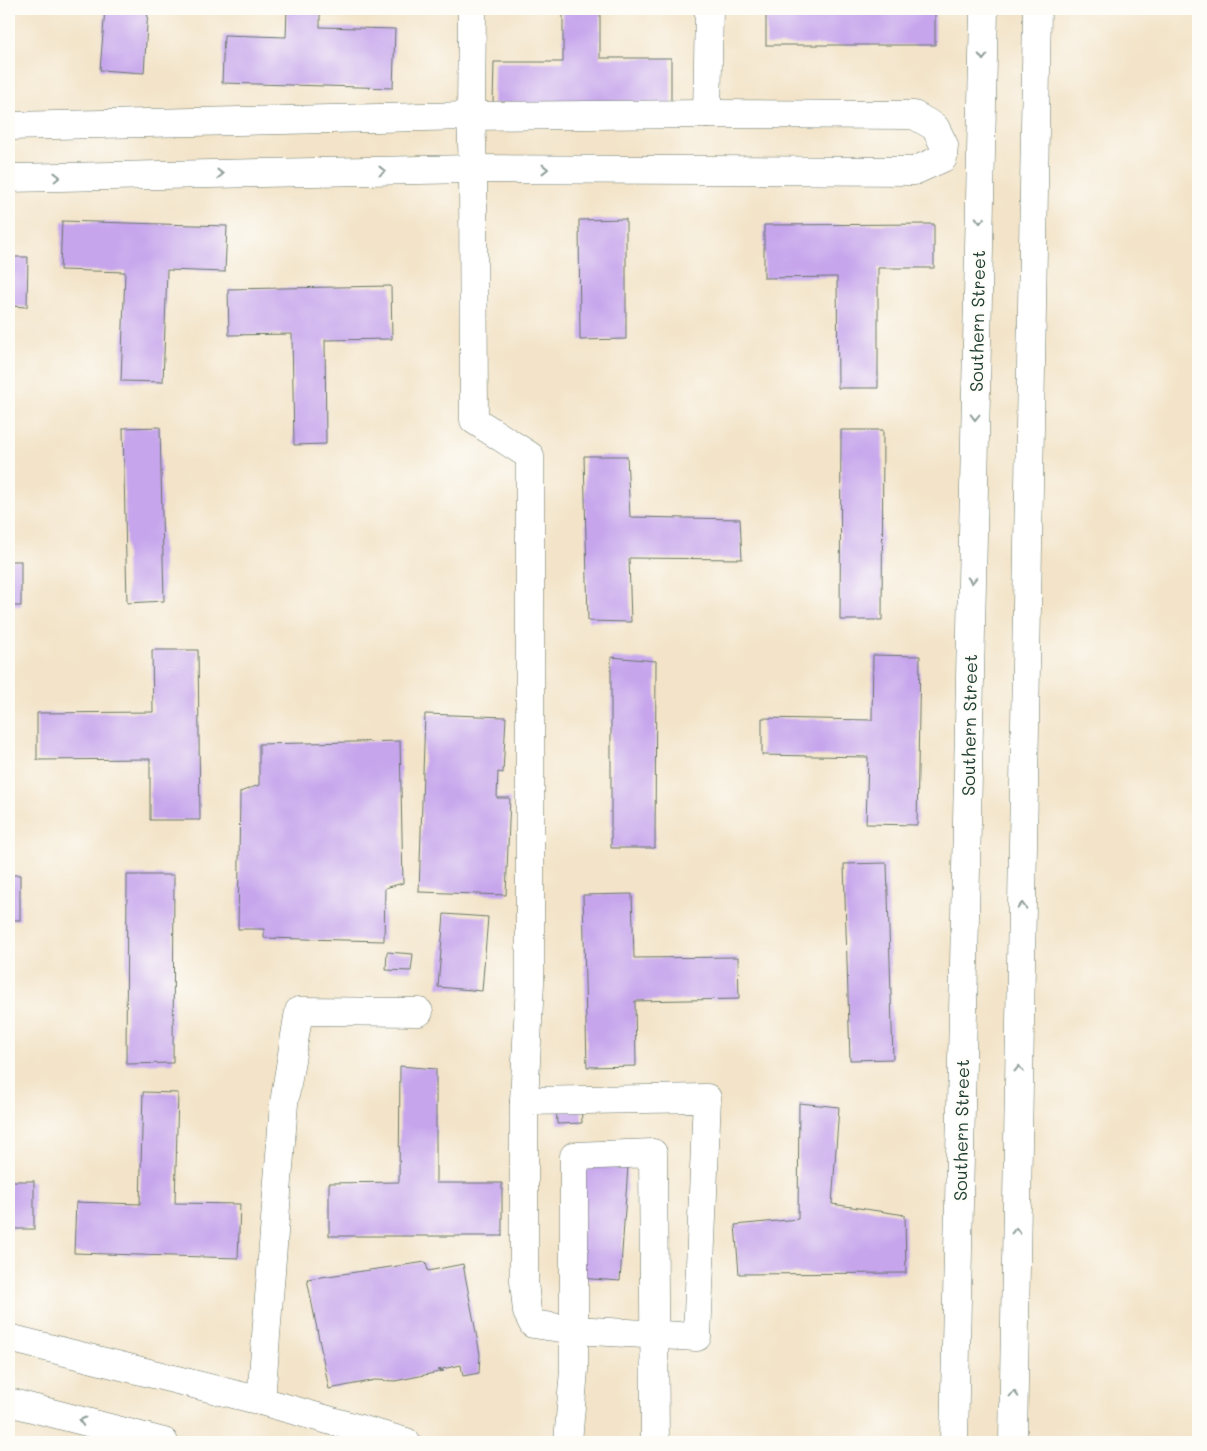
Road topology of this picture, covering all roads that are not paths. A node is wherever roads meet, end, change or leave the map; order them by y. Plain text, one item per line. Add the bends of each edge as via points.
1 (472, 9) edge
2 (709, 9) edge
3 (984, 9) edge
4 (1037, 9) edge
5 (707, 114) junction
6 (471, 116) junction
7 (9, 126) edge
8 (473, 169) junction
9 (9, 178) edge
10 (419, 1012) dead end
11 (524, 1100) junction
12 (574, 1330) junction
13 (655, 1335) junction
14 (9, 1338) edge
15 (261, 1401) junction
16 (9, 1402) edge
17 (164, 1442) edge
18 (406, 1442) edge
19 (568, 1442) edge
20 (655, 1442) edge
21 (954, 1442) edge
22 (1013, 1442) edge

1 - 6 street
2 - 5 street
3 -> 21 street, Southern Street
22 -> 4 street
5 - 6 street
8 -> 5 street via 914,171 942,158 944,145 936,126 914,115
6 - 7 street
6 - 8 street
9 -> 8 street
8 - 11 street via 474,420 530,456 530,983
10 - 15 street via 299,1011 284,1103
11 - 12 street via 524,1281 527,1312 533,1324
11 - 13 street via 707,1098 697,1337
12 - 13 street
12 - 13 street via 574,1156 654,1153
12 - 19 street
13 - 20 street
14 - 15 street
15 - 18 street
17 -> 16 street

